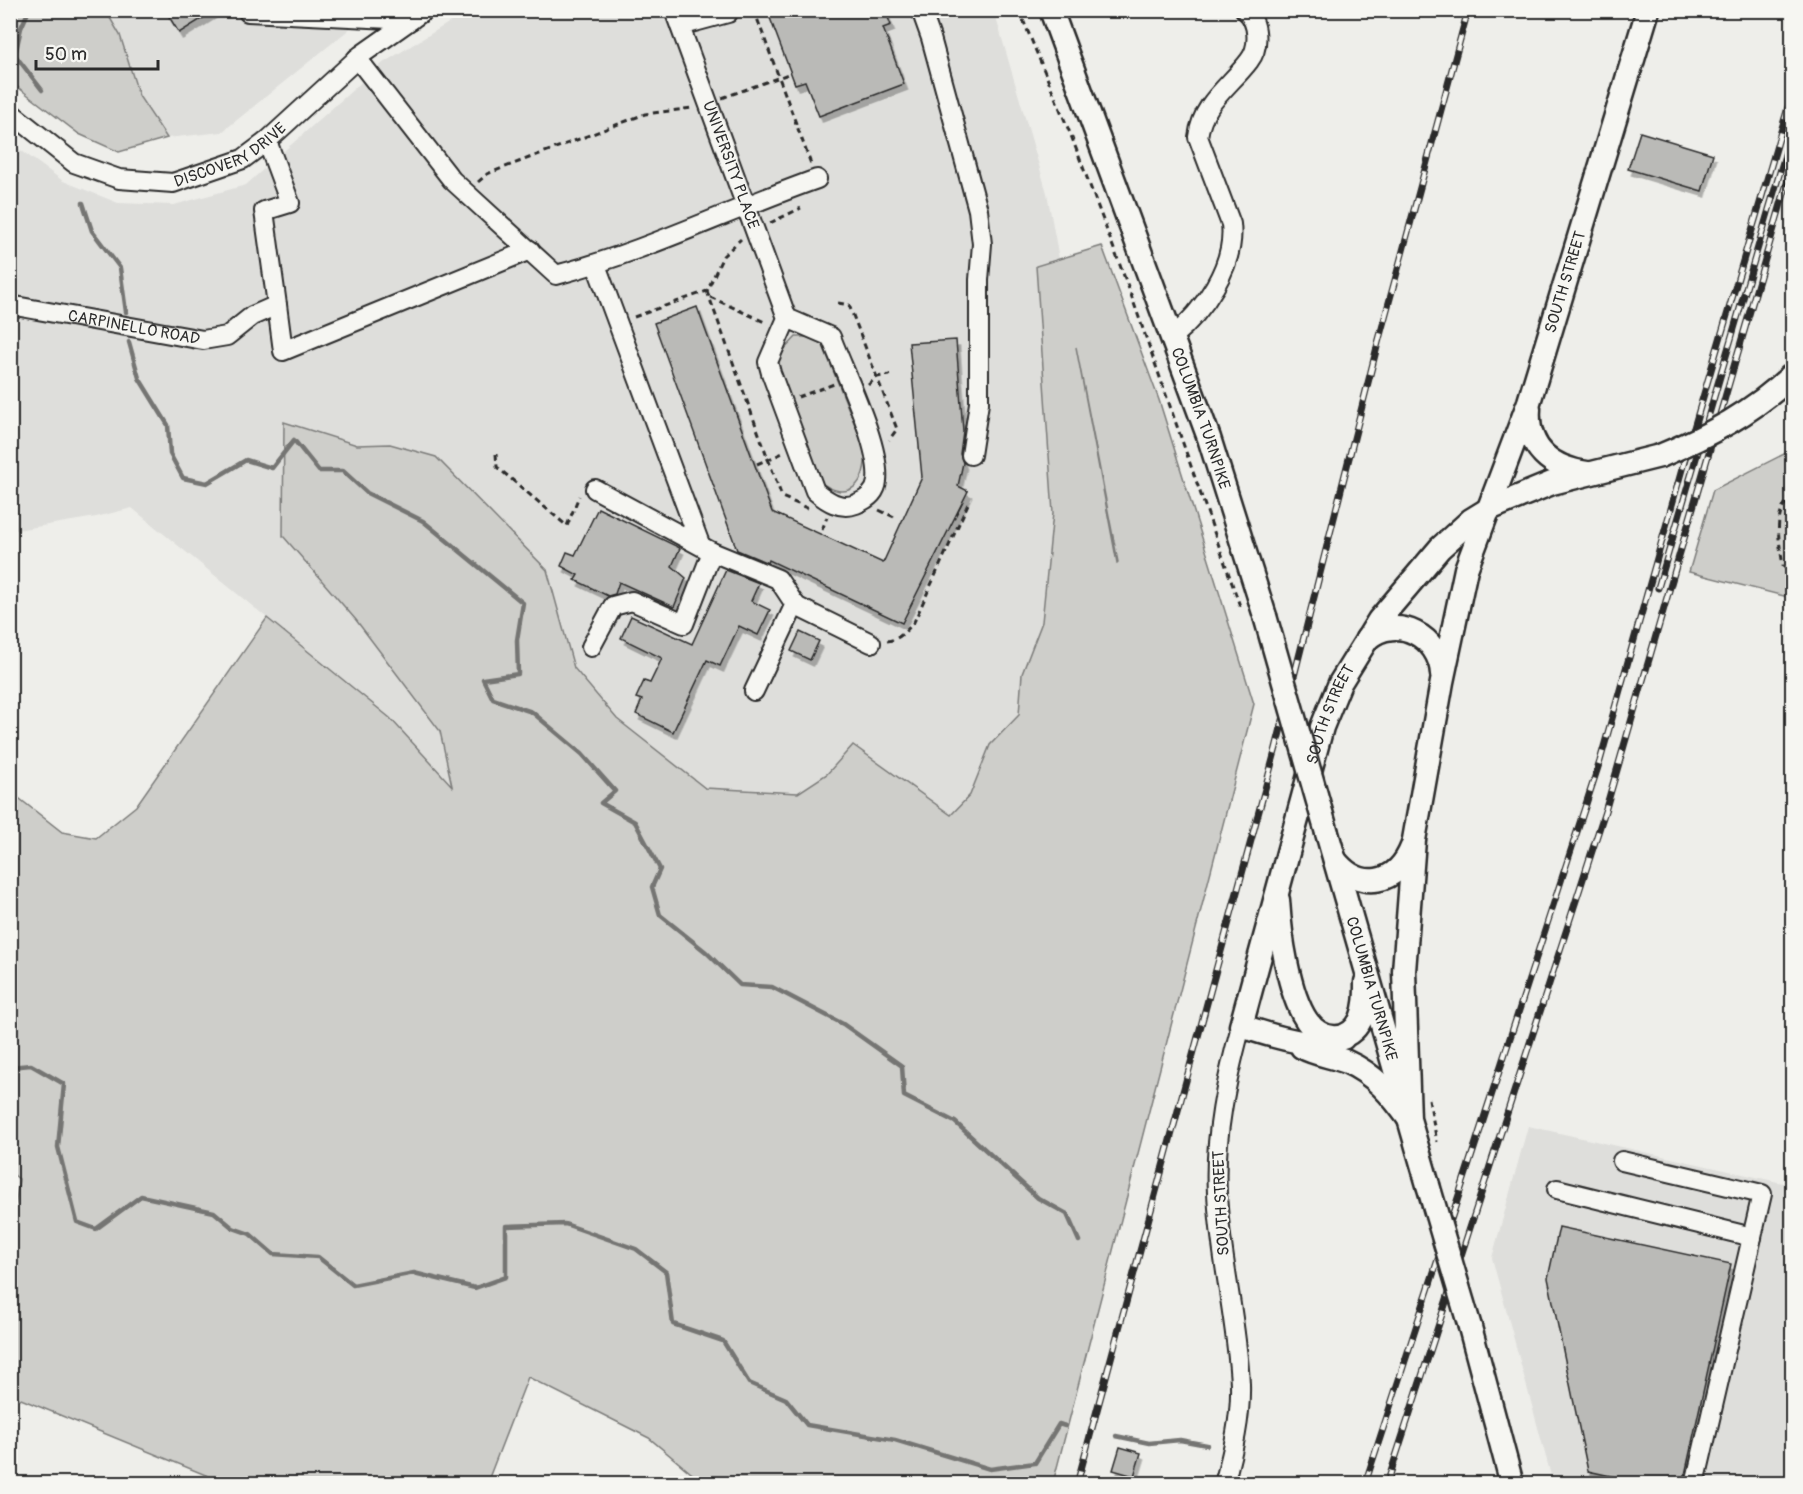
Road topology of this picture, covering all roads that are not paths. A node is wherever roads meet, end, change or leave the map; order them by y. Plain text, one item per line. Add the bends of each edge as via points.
1 (921, 10) edge
2 (1051, 10) edge
3 (1245, 10) edge
4 (1648, 10) edge
5 (249, 12) edge
6 (728, 13) dead end
7 (418, 15) edge
8 (677, 18) edge
9 (357, 58) junction
10 (10, 112) edge
11 (267, 141) junction
12 (817, 179) road end
13 (745, 205) junction
14 (530, 250) junction
15 (596, 265) junction
16 (277, 304) junction
17 (10, 305) edge
18 (784, 324) junction
19 (1172, 337) junction
20 (1792, 375) edge
21 (1529, 402) junction
22 (971, 455) dead end
23 (1601, 472) junction
24 (595, 489) road end
25 (1489, 509) junction
26 (706, 548) junction
27 (795, 604) junction
28 (1365, 640) junction
29 (871, 643) road end
30 (591, 647) dead end
31 (1442, 682) junction
32 (754, 691) dead end
33 (1414, 840) junction
34 (1335, 860) junction
35 (1278, 883) junction
36 (1366, 969) junction
37 (1240, 1026) junction
38 (1343, 1038) junction
39 (1290, 1040) junction
40 (1409, 1119) junction
41 (1622, 1161) dead end
42 (1557, 1188) dead end
43 (1752, 1237) junction
44 (1224, 1484) edge
45 (1512, 1484) edge
46 (1695, 1484) edge

1 - 22 street via 978,210 982,244 979,403
2 - 19 main road, COLUMBIA TURNPIKE
3 - 19 street via 1256,29 1250,61 1207,109 1197,137 1231,224 1233,239 1203,308
4 - 21 main road, SOUTH STREET
5 - 7 street
6 - 8 street
7 - 9 street, DISCOVERY DRIVE
8 - 13 street, UNIVERSITY PLACE
9 - 11 street, DISCOVERY DRIVE
9 - 14 street via 465,194
10 - 11 street, DISCOVERY DRIVE via 74,163 119,179 173,183 243,159
11 - 16 street via 290,203 264,211
12 - 13 street
13 - 15 street
13 - 18 street, UNIVERSITY PLACE
14 - 15 street via 556,275
14 - 16 street via 283,351
15 - 26 street
16 - 17 street, CARPINELLO ROAD via 252,316 227,336 203,340
18 - 18 street via 831,337 841,386 875,453 877,482 868,497 849,507 827,501 815,491 768,362
19 - 34 main road, COLUMBIA TURNPIKE, bridge via 1224,481
20 - 23 main road, bridge via 1732,422 1660,456
21 - 23 main road via 1531,435 1543,455 1564,468
21 - 25 main road, SOUTH STREET
23 - 25 main road via 1532,490
24 - 26 street
25 - 28 main road, SOUTH STREET via 1440,548
25 - 31 main road via 1460,593
26 - 27 street via 778,579
26 - 30 street via 684,624 632,602 613,606
27 - 29 street
27 - 32 street
28 - 31 main road via 1387,628 1413,632 1434,647
28 - 35 main road, SOUTH STREET via 1340,683 1322,727
31 - 33 main road
33 - 34 main road via 1400,868 1380,880 1355,878
33 - 40 main road via 1404,971
34 - 36 main road, COLUMBIA TURNPIKE
35 - 37 main road, SOUTH STREET
35 - 38 main road via 1282,935 1299,1004 1314,1029 1333,1039
36 - 38 main road via 1365,1008 1354,1030
36 - 40 main road, COLUMBIA TURNPIKE
37 - 39 main road
37 - 44 street, SOUTH STREET via 1223,1101 1216,1161 1240,1386 1236,1441
38 - 39 main road via 1317,1043
39 - 40 main road via 1316,1054 1347,1062 1379,1082
40 - 45 main road, bridge
41 - 43 street via 1762,1194
42 - 43 street
43 - 46 street

